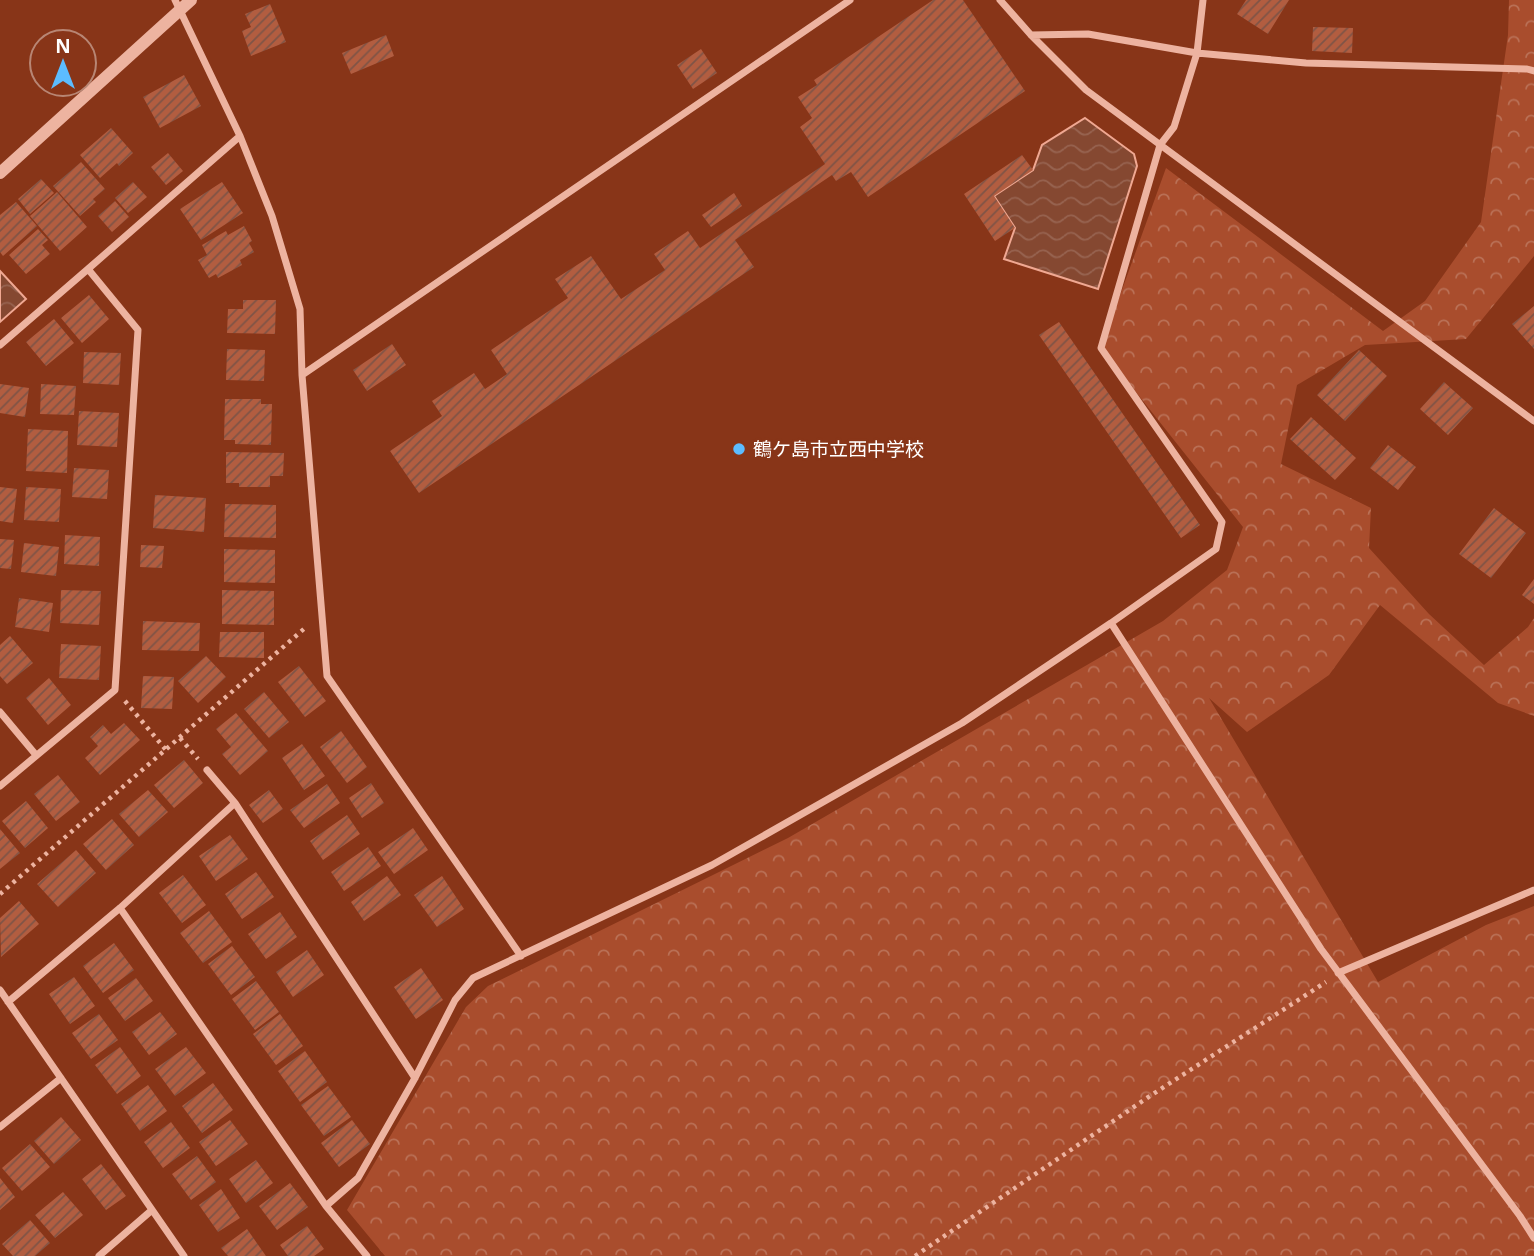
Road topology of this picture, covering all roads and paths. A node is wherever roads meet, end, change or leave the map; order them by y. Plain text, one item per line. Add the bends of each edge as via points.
1 (191, 0) edge
2 (850, 0) edge
3 (1000, 0) edge
4 (1203, 0) edge
5 (177, 5) edge
6 (1031, 35) junction
7 (1197, 53) junction
8 (1534, 71) edge
9 (240, 136) junction
10 (1160, 145) junction
11 (0, 173) edge
12 (89, 270) junction
13 (0, 345) edge
14 (302, 375) junction
15 (1534, 421) edge
16 (322, 614) junction
17 (1111, 623) junction
18 (116, 690) junction
19 (0, 712) edge
20 (180, 738) junction
21 (166, 750) junction
22 (36, 755) junction
23 (208, 771) joint
24 (0, 786) edge
25 (235, 803) junction
26 (1534, 890) edge
27 (0, 894) edge
28 (120, 908) junction
29 (521, 956) junction
30 (1338, 973) junction
31 (0, 990) edge
32 (8, 1002) junction
33 (61, 1077) junction
34 (415, 1079) junction
35 (0, 1127) edge
36 (326, 1206) junction
37 (152, 1210) junction
38 (1534, 1238) edge
39 (99, 1256) edge
40 (184, 1256) edge
41 (367, 1256) edge
42 (915, 1256) edge

1 - 5 street
2 - 14 street
3 - 6 street
4 - 7 street
5 - 9 street
5 - 11 street
6 - 7 street via 1088,34
6 - 10 street via 1086,90
7 - 8 street via 1306,63
7 - 10 street via 1174,127
9 - 12 street
9 - 14 street via 272,216 300,309
10 - 15 street
10 - 17 street via 1101,348 1222,522 1216,549
12 - 13 street
12 - 18 street via 138,330
14 - 16 street
16 - 20 path
16 - 29 street via 327,676
17 - 29 street via 962,723 724,858
17 - 30 street
18 - 21 path
18 - 22 street
19 - 22 street
20 - 21 path
20 - 23 path
21 - 27 path
22 - 24 street
23 - 25 street
25 - 28 street
25 - 34 street
26 - 30 street
28 - 32 street
28 - 36 street
29 - 34 street via 473,978 455,1000
30 - 38 street
30 - 42 path
31 - 32 street
32 - 33 street
33 - 35 street
33 - 37 street
34 - 36 street via 358,1178
36 - 41 street
37 - 39 street
37 - 40 street

